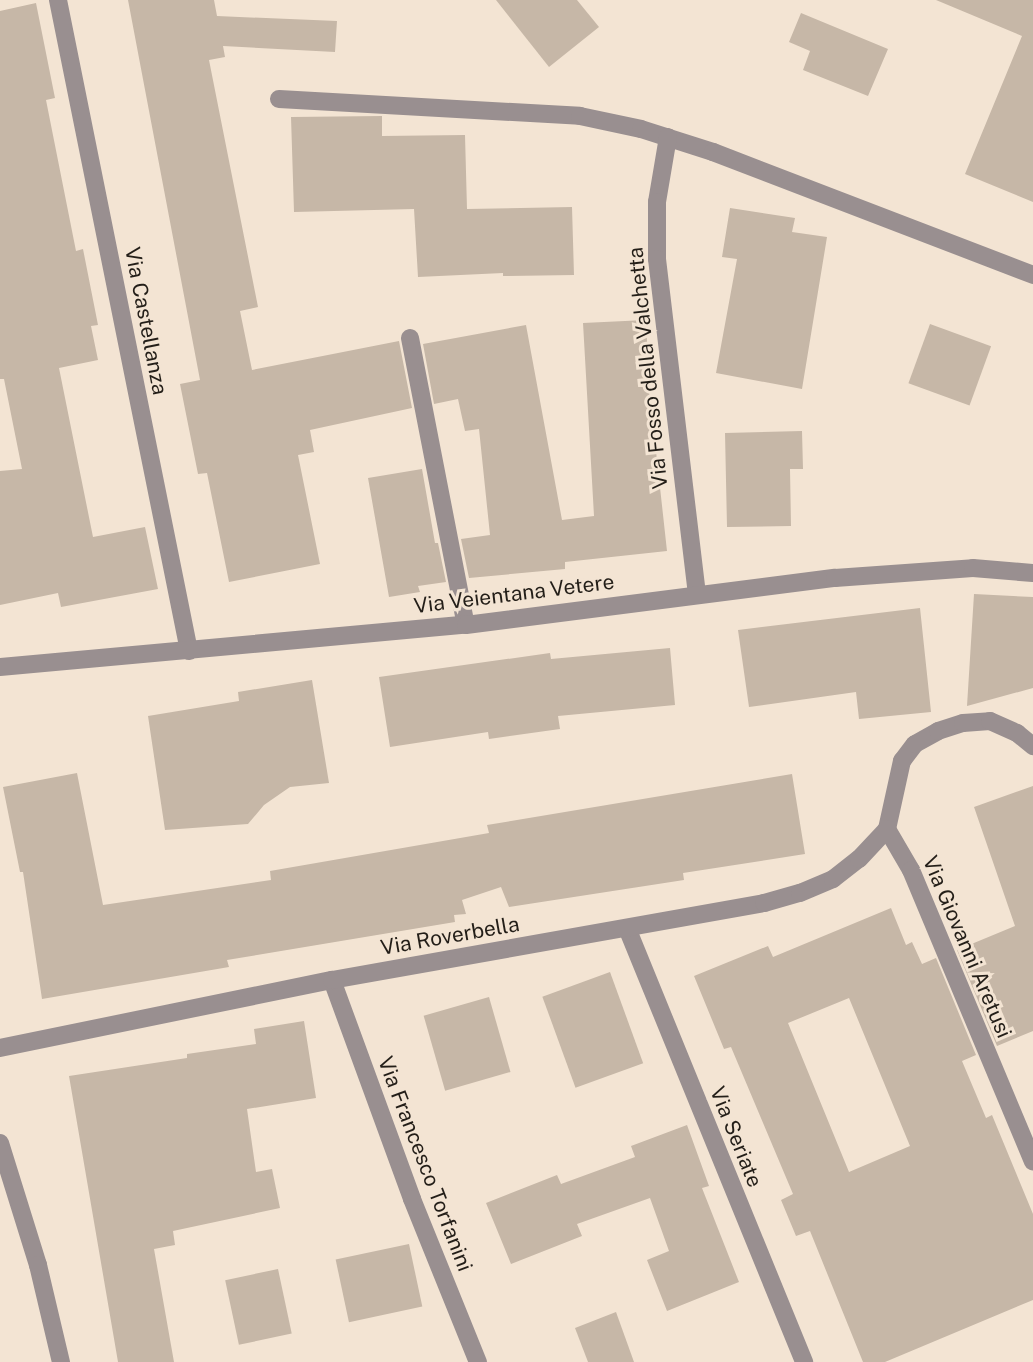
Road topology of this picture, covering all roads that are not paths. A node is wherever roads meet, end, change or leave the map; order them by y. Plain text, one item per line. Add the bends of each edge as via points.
1 (58, 0) edge
2 (279, 99) dead end
3 (668, 137) junction
4 (1033, 275) edge
5 (410, 338) dead end
6 (1033, 573) edge
7 (697, 594) junction
8 (466, 625) junction
9 (190, 651) junction
10 (0, 667) edge
11 (1033, 746) edge
12 (887, 829) junction
13 (627, 928) junction
14 (332, 980) junction
15 (0, 1048) edge
16 (0, 1143) edge
17 (1033, 1162) edge
18 (61, 1362) edge
19 (478, 1362) edge
20 (804, 1362) edge

1 - 9 street, Via Castellanza
2 - 3 street via 580,116
3 - 4 street
3 - 7 street, Via Fosso della Valchetta via 657,202 657,259
5 - 8 street
6 - 7 street, Via Veientana Vetere via 944,569
7 - 8 street, Via Veientana Vetere
8 - 9 street, Via Veientana Vetere
9 - 10 street, Via Veientana Vetere
11 - 12 street via 990,721 963,723 915,744 902,761
12 - 13 street, Via Roverbella via 833,879 800,893 764,904
12 - 17 street, Via Giovanni Aretusi via 911,870
13 - 14 street, Via Roverbella
13 - 20 street, Via Seriate
14 - 15 street, Via Roverbella
14 - 19 street, Via Francesco Torfanini
16 - 18 street via 38,1265

